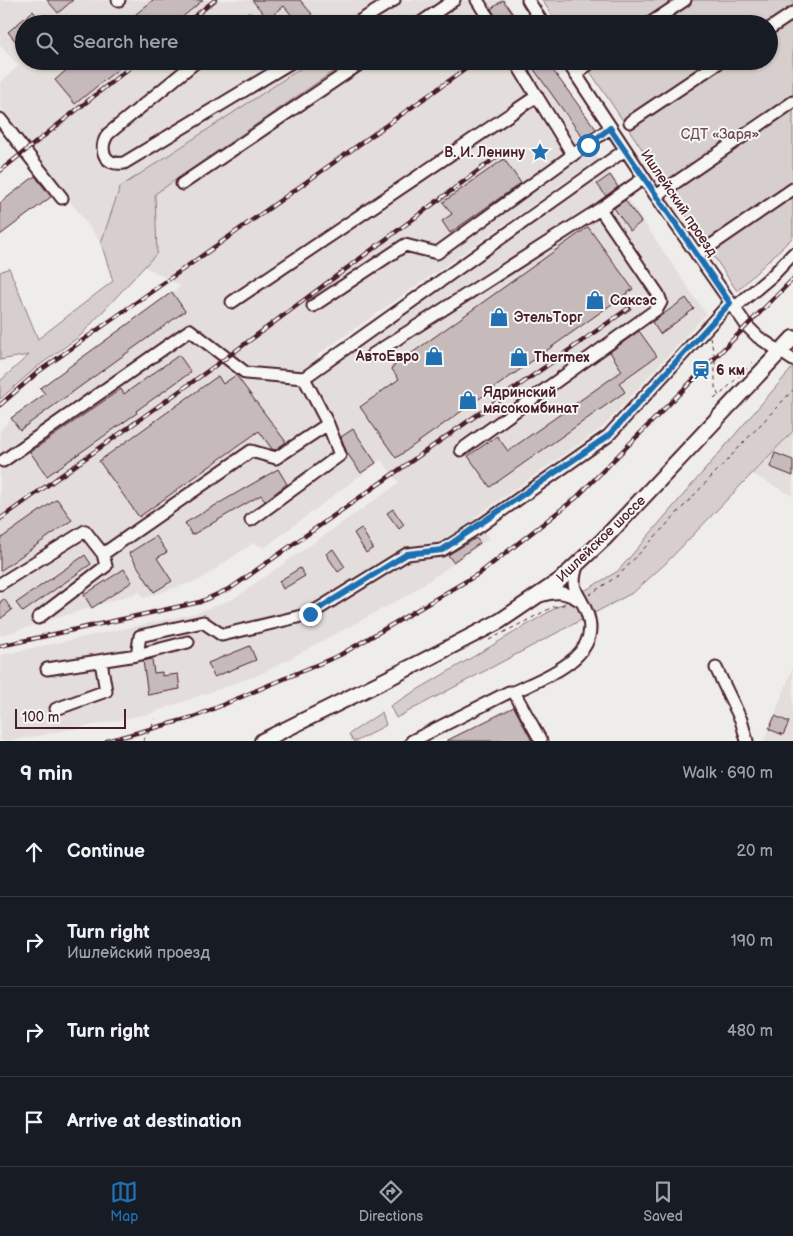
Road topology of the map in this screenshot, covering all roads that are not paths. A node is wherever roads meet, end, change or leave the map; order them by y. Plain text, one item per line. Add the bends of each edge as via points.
1 (394, 0) edge
2 (454, 0) edge
3 (478, 0) edge
4 (528, 0) edge
5 (685, 0) edge
6 (793, 13) edge
7 (370, 15) edge
8 (432, 15) edge
9 (487, 15) edge
10 (537, 15) edge
11 (662, 15) edge
12 (778, 23) edge
13 (186, 70) edge
14 (278, 70) edge
15 (351, 70) edge
16 (521, 70) edge
17 (572, 70) edge
18 (580, 70) edge
19 (708, 70) edge
20 (574, 74) junction
21 (537, 96) junction
22 (793, 102) edge
23 (0, 119) edge
24 (630, 122) dead end
25 (610, 128) junction
26 (625, 150) junction
27 (573, 155) junction
28 (644, 178) junction
29 (182, 184) dead end
30 (793, 189) edge
31 (656, 196) junction
32 (62, 198) dead end
33 (600, 209) junction
34 (793, 254) edge
35 (697, 256) junction
36 (232, 302) dead end
37 (313, 306) dead end
38 (732, 306) junction
39 (793, 338) edge
40 (780, 352) junction
41 (372, 355) dead end
42 (793, 360) edge
43 (304, 378) junction
44 (328, 424) junction
45 (461, 450) dead end
46 (3, 461) dead end
47 (251, 520) dead end
48 (103, 554) junction
49 (577, 566) junction
50 (0, 584) edge
51 (538, 596) junction
52 (580, 601) junction
53 (38, 618) dead end
54 (188, 642) dead end
55 (136, 655) junction
56 (101, 662) junction
57 (716, 668) dead end
58 (47, 669) dead end
59 (514, 692) junction
60 (56, 710) dead end
61 (262, 741) edge
62 (412, 741) edge
63 (541, 741) edge
64 (747, 741) edge

1 - 7 street
2 - 8 street
3 - 9 street
4 - 10 street
5 - 11 street
6 - 12 street
13 - 14 street via 108,134 103,146 107,159 117,164 124,163
15 - 29 street
16 - 21 street
17 - 20 street, Ишлейский проезд
18 - 20 street
19 - 24 street
20 - 25 street, Ишлейский проезд
21 - 27 street
21 - 36 street
22 - 31 street
23 - 32 street
25 - 26 street, Ишлейский проезд
25 - 27 street
26 - 28 street, Ишлейский проезд
26 - 43 street
27 - 37 street via 437,253 405,245
28 - 31 street, Ишлейский проезд
28 - 33 street
30 - 35 street
31 - 35 street, Ишлейский проезд
33 - 41 street
33 - 45 street via 658,294 661,302 657,309
34 - 38 street via 773,275
35 - 38 street, Ишлейский проезд
38 - 40 street, Ишлейский проезд via 747,326
38 - 55 street via 608,436 442,550 407,554 310,614 222,635 203,622 140,636
39 - 40 main road, Ишлейское шоссе
40 - 42 street, Ишлейский проезд
40 - 49 main road, Ишлейское шоссе
43 - 44 street
43 - 46 street via 246,373 190,330
44 - 47 street via 340,455
44 - 48 street via 276,458 251,450
48 - 50 street via 85,531
48 - 53 street via 106,566
49 - 51 main road, Ишлейское шоссе
49 - 52 street via 574,584
51 - 52 street via 560,592
51 - 61 main road, Ишлейское шоссе via 500,621
52 - 59 street via 587,612 589,625 583,650 557,671
54 - 55 street
55 - 56 street
56 - 58 street
56 - 60 street via 106,691
57 - 64 street via 741,720
59 - 62 street
59 - 63 street

